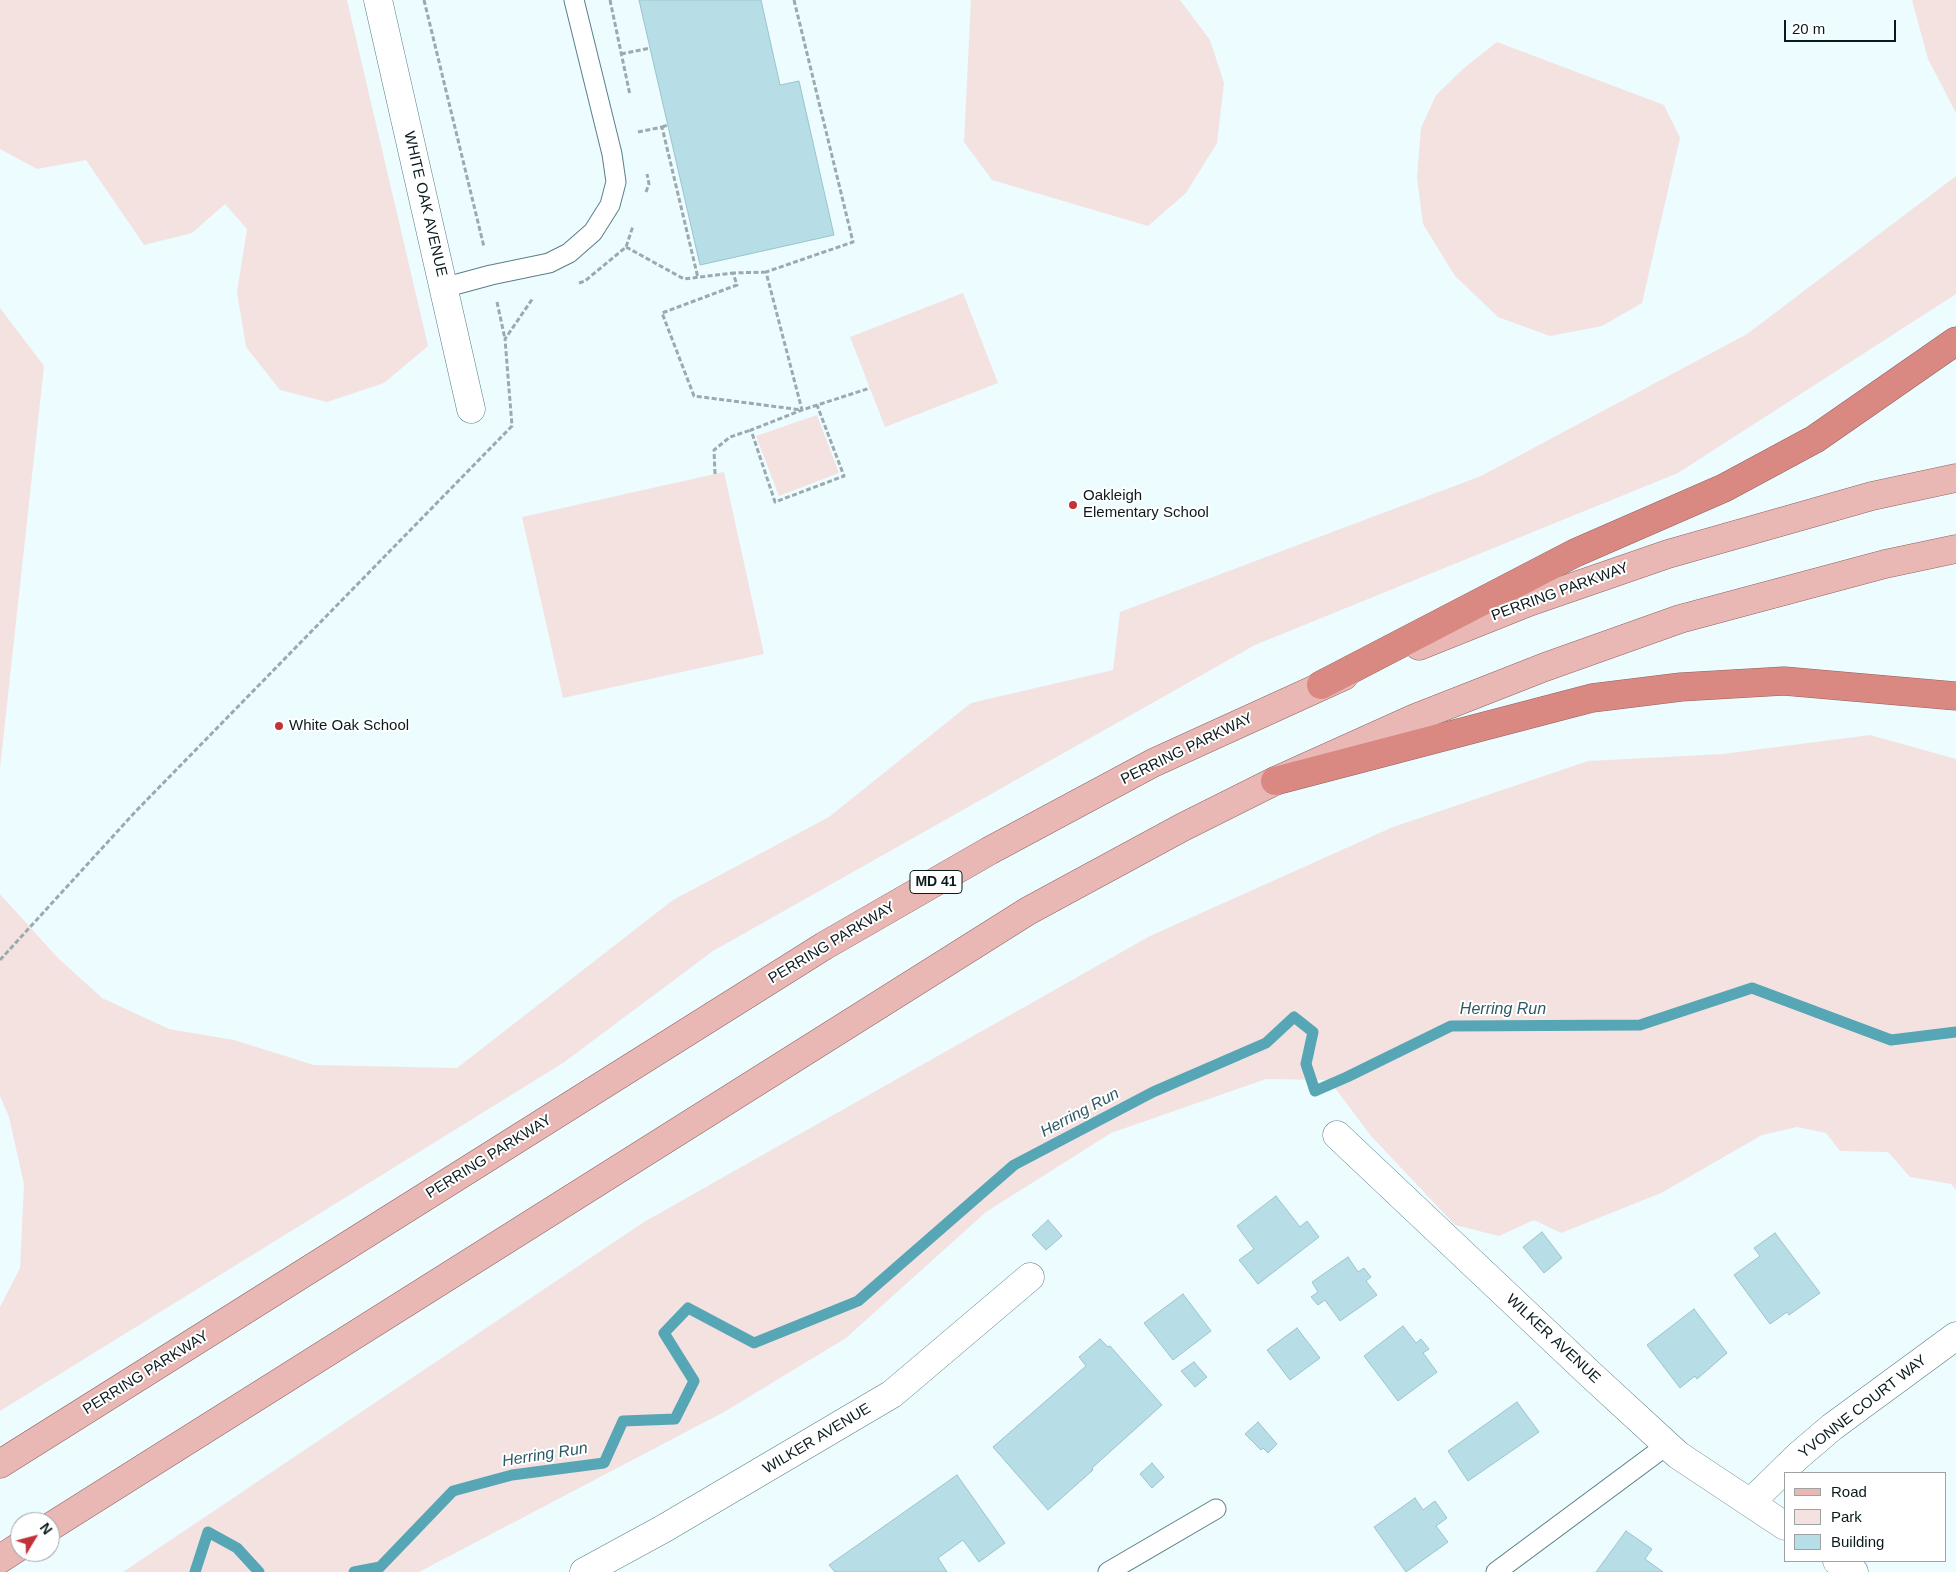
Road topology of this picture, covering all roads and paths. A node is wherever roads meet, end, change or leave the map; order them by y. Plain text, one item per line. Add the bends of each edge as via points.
1 (378, 0) edge
2 (424, 0) edge
3 (574, 0) edge
4 (794, 0) edge
5 (650, 48) dead end
6 (621, 54) dead end
7 (668, 125) dead end
8 (662, 126) junction
9 (638, 132) dead end
10 (626, 248) dead end
11 (766, 272) junction
12 (733, 273) junction
13 (491, 275) junction
14 (698, 278) junction
15 (444, 288) junction
16 (505, 339) dead end
17 (1956, 340) edge
18 (870, 388) dead end
19 (817, 405) junction
20 (471, 408) dead end
21 (802, 410) junction
22 (751, 430) junction
23 (490, 448) dead end
24 (715, 474) dead end
25 (1956, 478) edge
26 (1956, 549) edge
27 (1321, 685) junction
28 (1956, 696) edge
29 (1275, 781) junction
30 (0, 960) edge
31 (1337, 1134) dead end
32 (1030, 1277) dead end
33 (1956, 1336) edge
34 (1667, 1445) junction
35 (0, 1464) edge
36 (1750, 1502) junction
37 (1216, 1509) dead end
38 (60, 1521) edge
39 (1784, 1525) edge
40 (1839, 1562) edge
41 (584, 1572) edge
42 (1108, 1572) edge
43 (1496, 1572) edge
44 (1854, 1572) edge

1 - 15 street, WHITE OAK AVENUE
2 - 13 path
3 - 13 lane via 612,154 616,182 610,206 593,232 569,253 549,263
4 - 11 path via 852,242
5 - 6 path
7 - 8 path
8 - 9 path
8 - 14 path
10 - 14 path via 684,279
11 - 12 path
11 - 21 path
12 - 14 path
12 - 21 path via 737,285 662,313 694,396
13 - 15 lane
13 - 16 path
15 - 20 street, WHITE OAK AVENUE
17 - 27 highway via 1815,439 1724,488 1575,553
18 - 19 path
19 - 21 path
19 - 22 path via 844,476 775,502
21 - 22 path
22 - 24 path via 730,438 714,450
23 - 30 path via 136,811
25 - 27 main road, PERRING PARKWAY / MD 41 via 1872,496 1668,554 1529,602
26 - 29 main road via 1885,564 1680,620 1545,667 1415,718
27 - 35 main road, PERRING PARKWAY / MD 41 via 1153,763 989,851 824,946
28 - 29 highway via 1784,681 1681,686 1592,698
29 - 38 main road via 1028,911
31 - 34 street, WILKER AVENUE
32 - 41 street, WILKER AVENUE via 892,1394
33 - 36 street, YVONNE COURT WAY via 1832,1427
34 - 36 street, WILKER AVENUE
34 - 43 lane
36 - 39 street, WILKER AVENUE
37 - 42 lane
40 - 44 street

